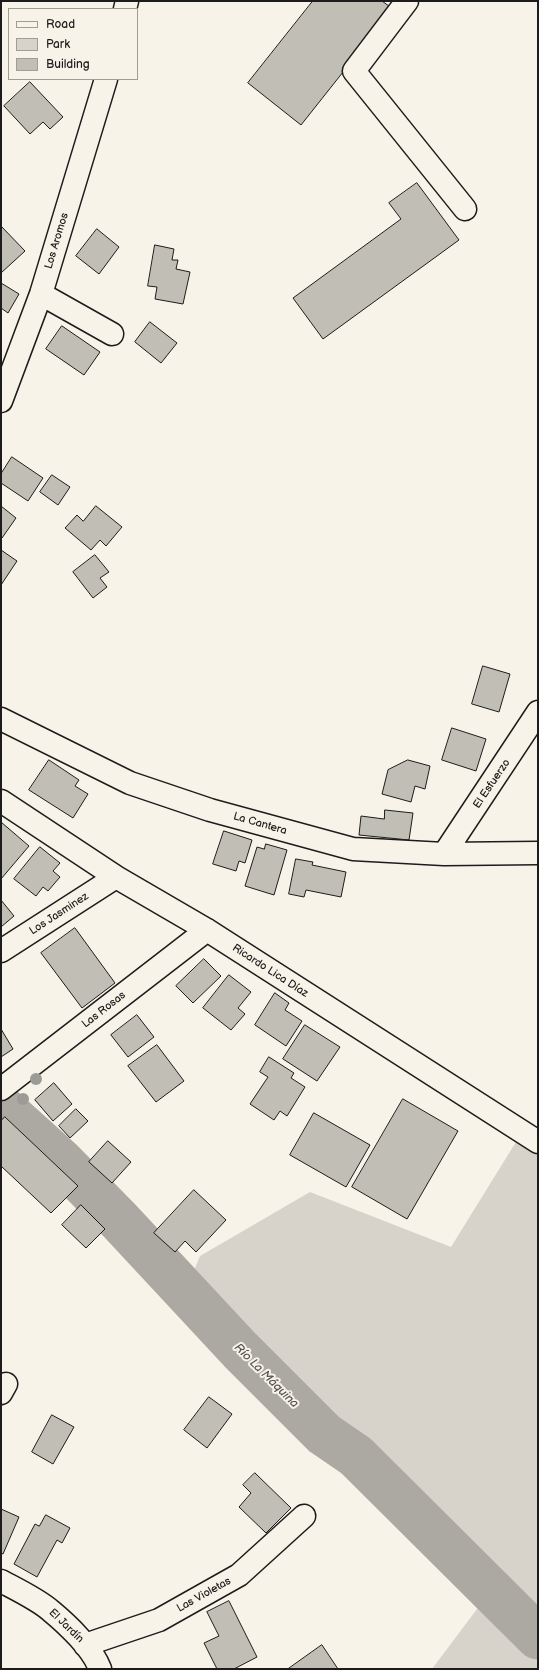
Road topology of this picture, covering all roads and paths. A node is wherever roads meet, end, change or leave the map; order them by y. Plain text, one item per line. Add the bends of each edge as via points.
1 (407, 1) edge
2 (106, 80) edge
3 (465, 209) dead end
4 (41, 294) junction
5 (112, 334) dead end
6 (1, 401) edge
7 (538, 712) edge
8 (1, 719) edge
9 (1, 801) edge
10 (538, 853) edge
11 (444, 854) junction
12 (116, 877) junction
13 (207, 930) junction
14 (1, 951) edge
15 (1, 1089) edge
16 (538, 1142) edge
17 (304, 1516) dead end
18 (1, 1581) edge
19 (85, 1645) junction
20 (100, 1669) edge

1 - 3 street via 354,71
2 - 4 street, Los Aromos
4 - 5 street
4 - 6 street, Los Aromos
7 - 11 street, El Esfuerzo
8 - 11 street, La Cantera via 130,783 210,810 353,849
9 - 12 street, Ricardo Lica Díaz
10 - 11 street, La Cantera
12 - 13 street, Ricardo Lica Díaz
12 - 14 street, Los Jasminez
13 - 15 street, Las Rosas
13 - 16 street, Ricardo Lica Díaz
17 - 19 street, Las Violetas via 239,1575 159,1620
18 - 19 street, El Jardín via 51,1610
19 - 20 street, El Jardín via 96,1658

